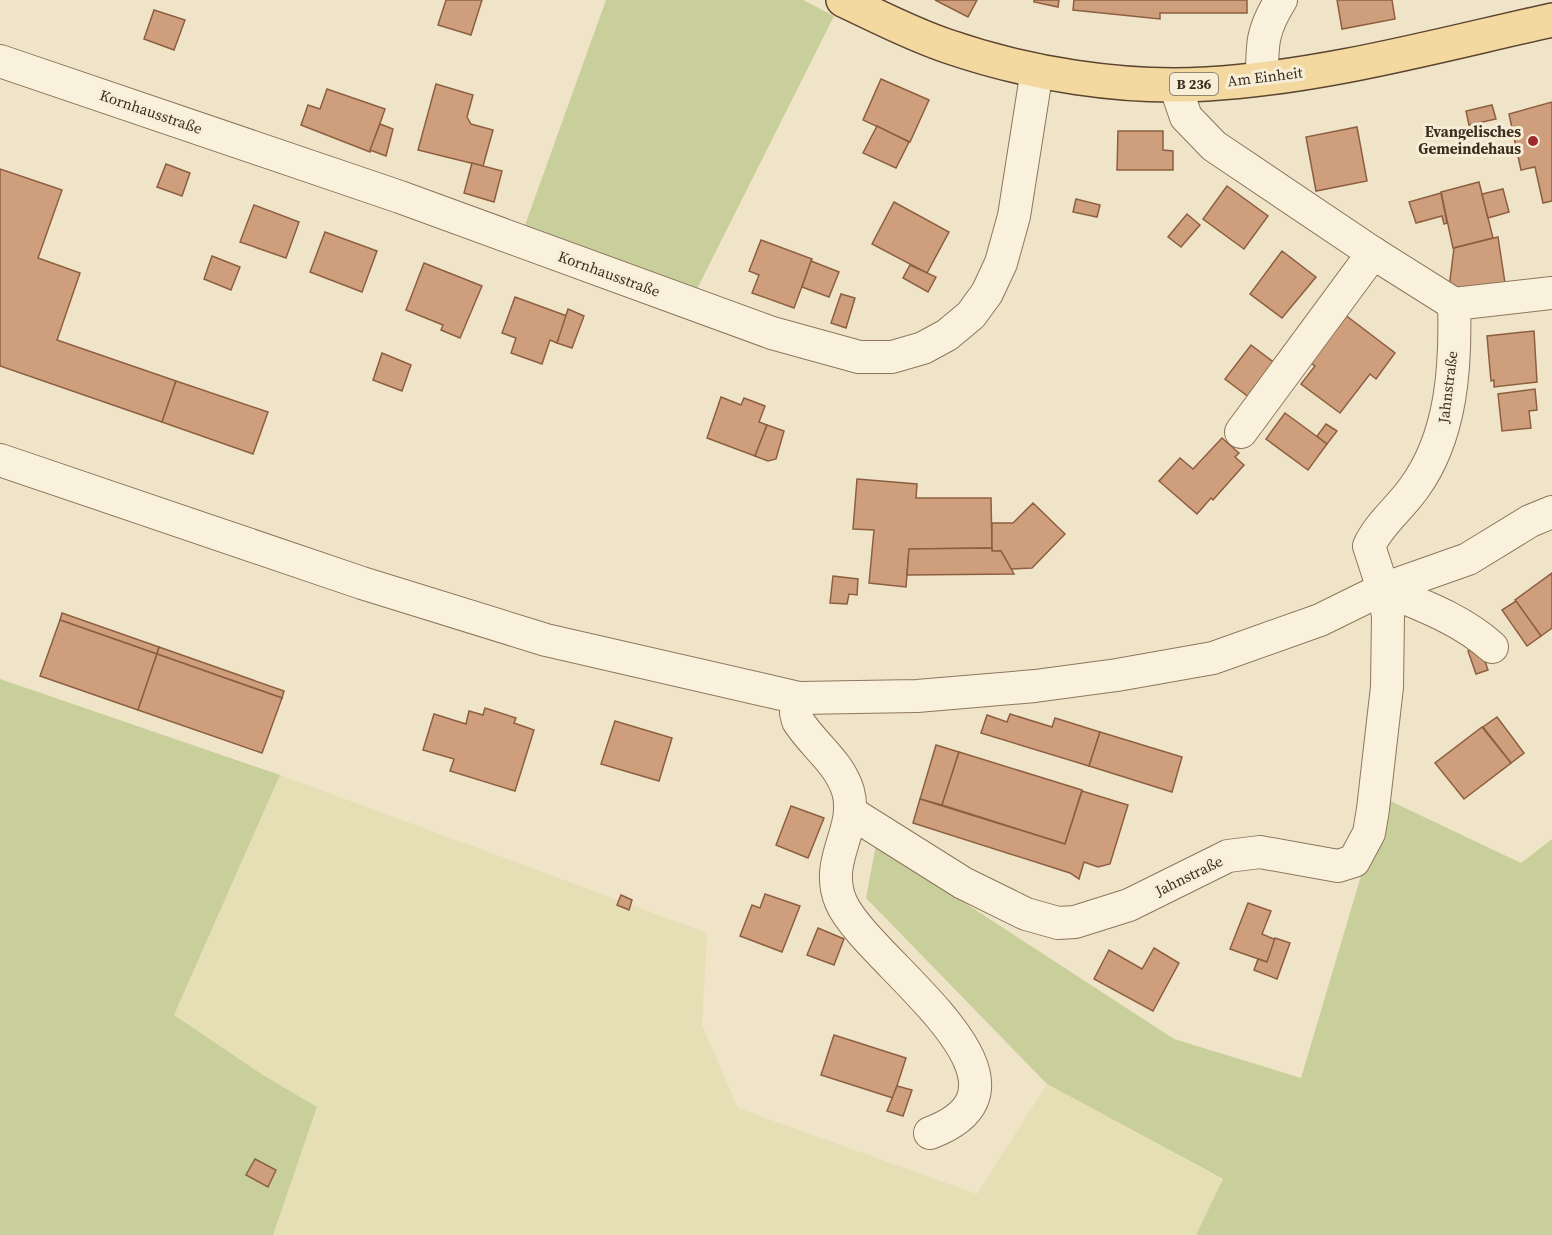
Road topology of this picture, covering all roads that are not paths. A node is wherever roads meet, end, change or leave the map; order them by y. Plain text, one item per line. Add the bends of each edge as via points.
1 (843, 0) edge
2 (1281, 0) edge
3 (1552, 20) edge
4 (0, 61) edge
5 (1037, 70) junction
6 (1262, 78) junction
7 (1175, 85) junction
8 (1373, 253) junction
9 (1552, 293) edge
10 (1454, 303) junction
11 (1241, 432) dead end
12 (0, 460) edge
13 (1552, 512) edge
14 (1383, 589) junction
15 (1492, 647) dead end
16 (799, 698) junction
17 (850, 812) junction
18 (930, 1133) dead end

1 - 5 main road, Am Einheit / B 236 via 948,46
2 - 6 street via 1262,39
3 - 6 main road, Am Einheit / B 236 via 1385,57
4 - 5 street, Kornhausstraße via 400,197 772,333 859,357 892,357 923,348 971,315 987,293 1001,263 1014,216
5 - 7 main road, Am Einheit / B 236
6 - 7 main road, Am Einheit / B 236
7 - 8 street via 1186,117 1214,146
8 - 10 street
8 - 11 street
9 - 10 street
10 - 14 street, Jahnstraße via 1450,396 1435,453 1369,546
12 - 16 street via 362,583 546,640
13 - 14 street via 1468,559
14 - 15 street via 1436,611 1478,634
14 - 16 street via 1320,620 1258,644 1185,664 1011,688 917,696
14 - 17 street, Jahnstraße via 1388,616 1387,687 1374,809 1369,833 1354,861 1338,866 1260,852 1228,856 1129,905 1076,922 1058,923 1026,914 963,884
16 - 17 street via 798,721 841,774
17 - 18 street via 834,872 841,902 867,937 958,1036 973,1068 975,1086 971,1102 950,1126

